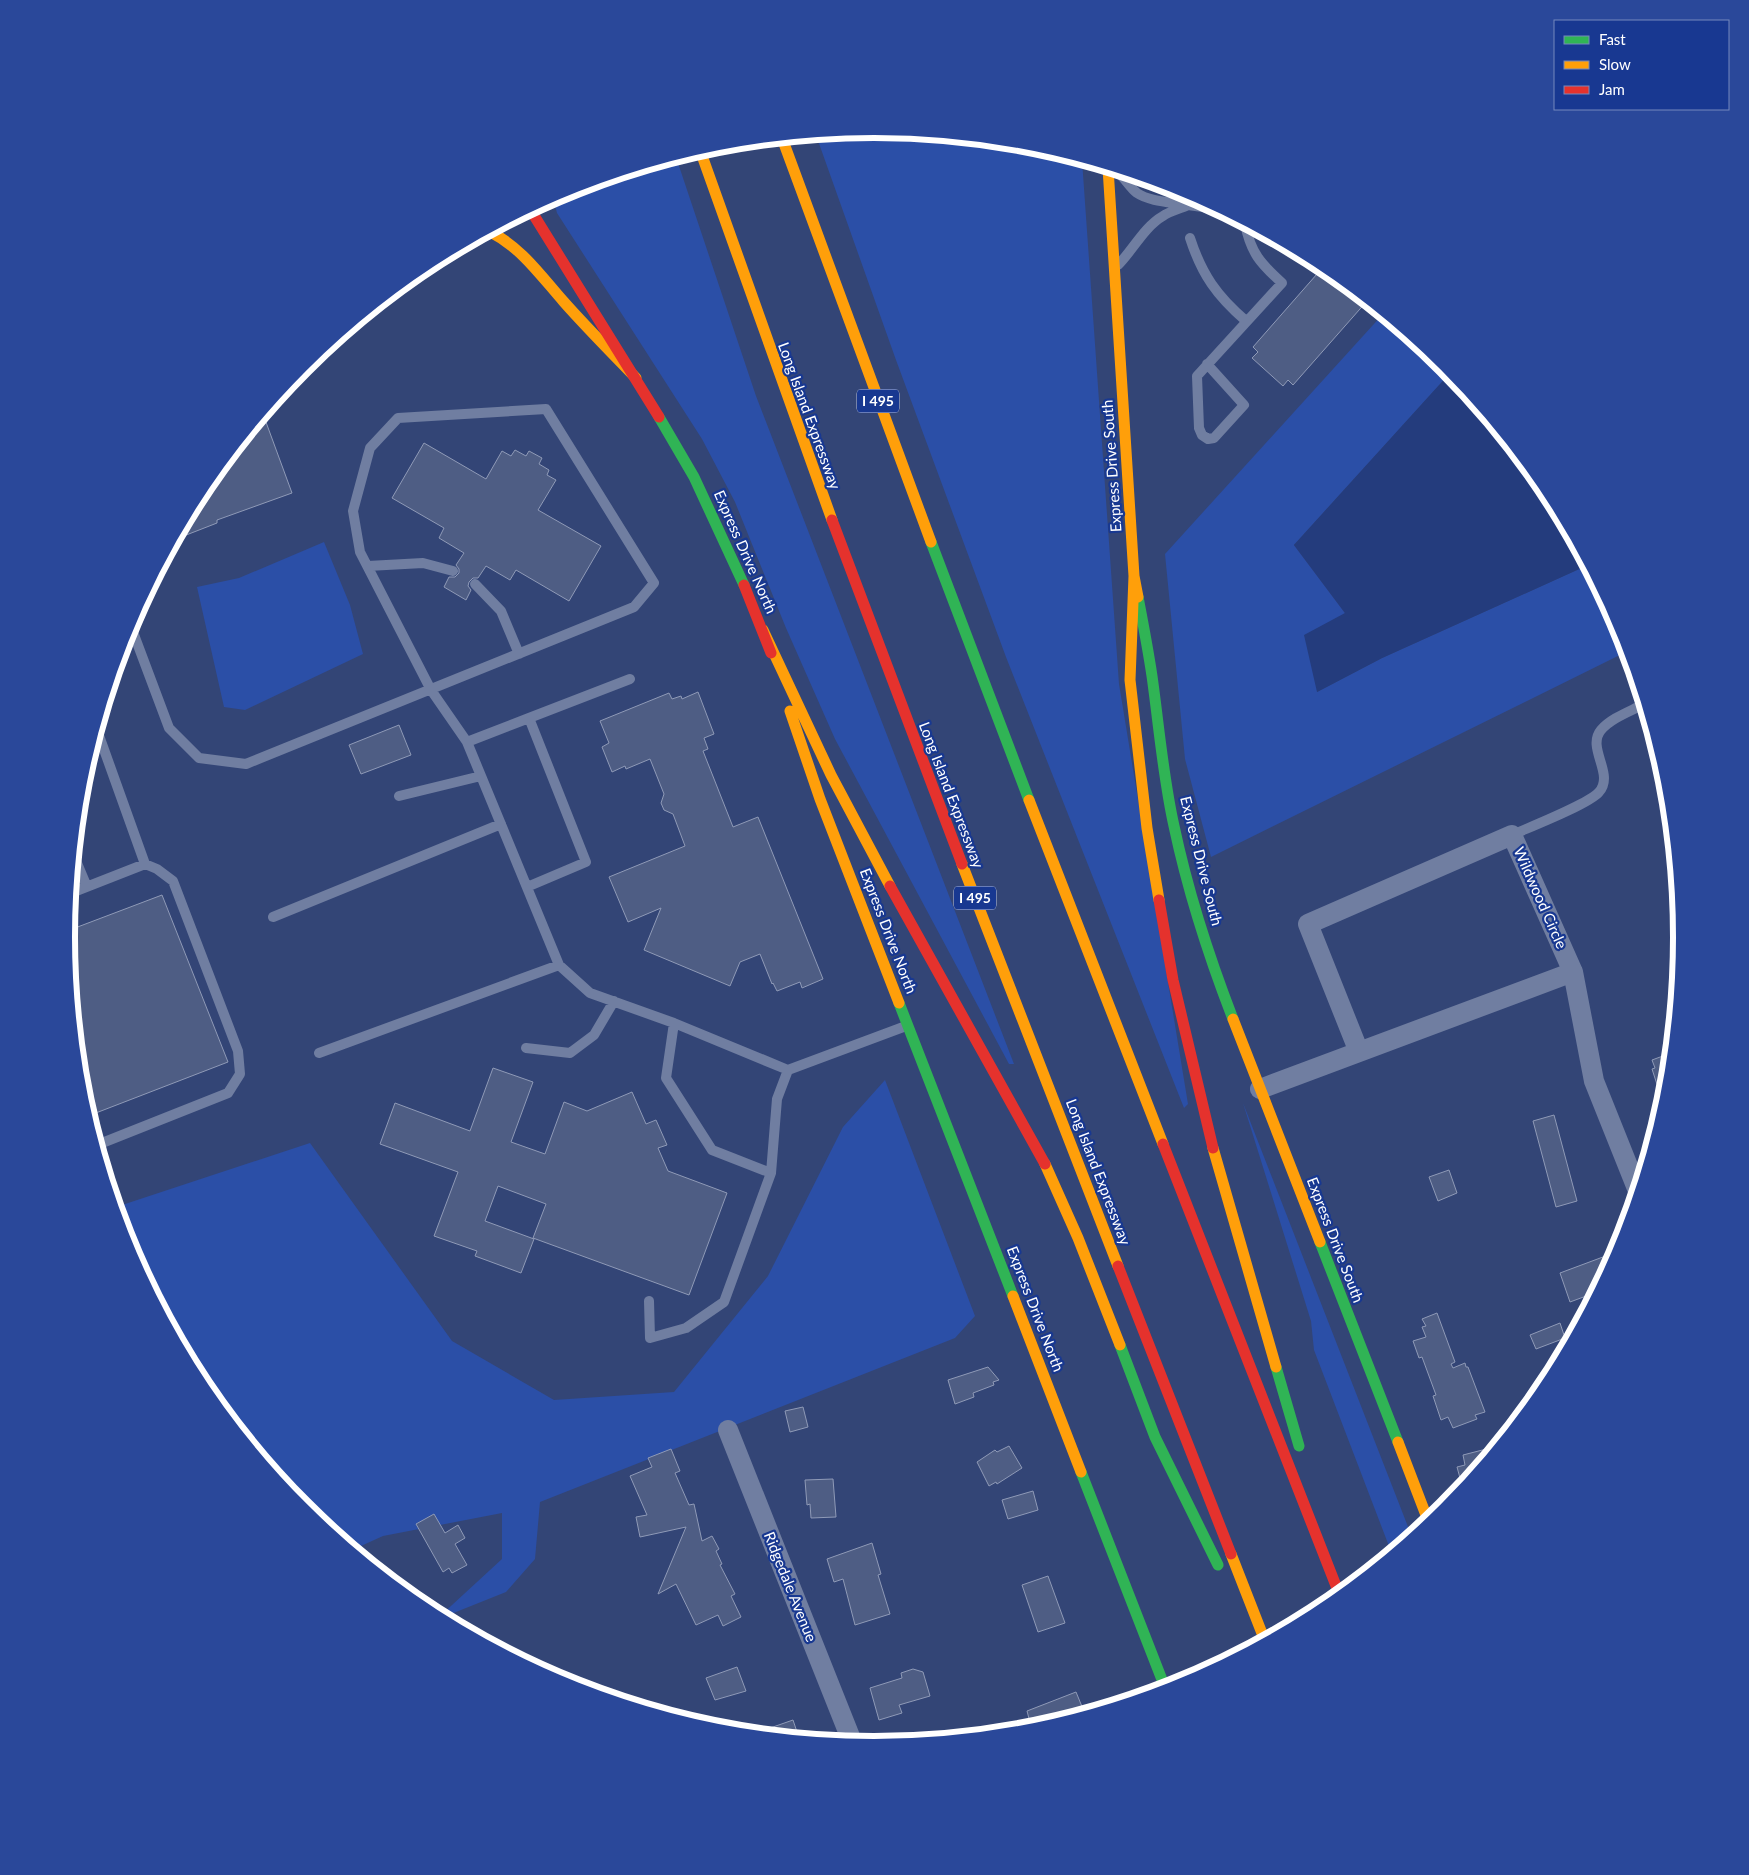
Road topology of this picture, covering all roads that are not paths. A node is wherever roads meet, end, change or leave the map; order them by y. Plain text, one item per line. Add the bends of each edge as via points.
1 (784, 144) edge
2 (702, 157) edge
3 (1108, 173) edge
4 (1125, 178) edge
5 (1178, 198) edge
6 (1186, 202) edge
7 (533, 215) edge
8 (1246, 230) edge
9 (494, 235) edge
10 (1190, 238) dead end
11 (1114, 270) junction
12 (1246, 322) junction
13 (1207, 364) junction
14 (636, 378) junction
15 (368, 566) junction
16 (453, 571) dead end
17 (1134, 576) junction
18 (475, 584) dead end
19 (763, 630) junction
20 (134, 636) edge
21 (519, 654) junction
22 (630, 679) dead end
23 (431, 690) junction
24 (1640, 706) edge
25 (529, 718) junction
26 (100, 739) edge
27 (467, 742) junction
28 (481, 776) junction
29 (398, 796) dead end
30 (501, 824) junction
31 (1512, 835) junction
32 (145, 864) junction
33 (79, 867) edge
34 (87, 887) junction
35 (527, 887) junction
36 (77, 891) edge
37 (274, 917) dead end
38 (560, 966) junction
39 (1573, 972) junction
40 (614, 1001) junction
41 (674, 1023) junction
42 (909, 1025) junction
43 (526, 1048) dead end
44 (1358, 1052) junction
45 (319, 1053) dead end
46 (788, 1070) junction
47 (1260, 1089) junction
48 (102, 1143) edge
49 (772, 1173) junction
50 (1635, 1184) edge
51 (649, 1301) dead end
52 (728, 1430) dead end
53 (1304, 1462) dead end
54 (1315, 1499) dead end
55 (1426, 1517) edge
56 (1223, 1576) dead end
57 (1338, 1588) edge
58 (1339, 1588) edge
59 (1244, 1619) dead end
60 (1263, 1636) edge
61 (1255, 1640) edge
62 (1163, 1683) edge
63 (850, 1736) edge

1 - 57 main road, I 495 via 1024,788
2 - 60 main road, Long Island Expressway / I 495 via 762,330 900,704
3 - 11 main road, Express Drive South
4 - 5 lane via 1136,192 1144,196
6 - 11 lane via 1175,212 1156,221
7 - 14 main road, Express Drive North
8 - 12 lane via 1254,254 1282,283
9 - 14 main road via 529,259
10 - 12 lane via 1207,280
11 - 17 main road, Express Drive South
12 - 13 lane
13 - 13 lane via 1197,376 1199,428 1208,439 1214,438 1244,405
14 - 19 main road, Express Drive North via 694,477
15 - 16 lane via 423,563
15 - 21 lane via 360,552 353,511 370,448 398,418 546,409 654,584 634,607
15 - 23 lane
17 - 47 main road, Express Drive South via 1174,826 1221,987
17 - 53 main road via 1130,680 1147,828 1172,980 1223,1187
18 - 21 lane via 501,611
19 - 42 main road, Express Drive North via 820,799
19 - 56 main road via 857,825 1049,1172 1155,1437
20 - 23 lane via 169,728 199,758 246,764
21 - 23 lane
22 - 25 lane
23 - 27 lane
24 - 31 lane via 1600,730 1597,745 1604,781 1599,793
25 - 27 lane
25 - 35 lane via 586,862
26 - 32 lane
27 - 28 lane
28 - 29 lane
28 - 30 lane
30 - 35 lane
30 - 37 lane
31 - 39 street, Wildwood Circle
31 - 44 street, Wildwood Circle via 1308,924
32 - 34 lane
32 - 48 lane via 173,881 238,1052 240,1074 228,1093
33 - 34 lane
34 - 36 lane
35 - 38 lane
38 - 40 lane via 590,993
38 - 45 lane
39 - 44 street
39 - 50 street, Wildwood Circle via 1594,1081
40 - 41 lane
40 - 43 lane via 594,1036 570,1053
41 - 46 lane
41 - 49 lane via 666,1078 712,1150
42 - 46 lane
42 - 62 main road, Express Drive North
44 - 47 street
46 - 49 lane via 776,1099
47 - 55 main road, Express Drive South
49 - 51 lane via 724,1302 686,1328 650,1338
52 - 63 street, Ridgedale Avenue
54 - 58 main road
59 - 61 main road

